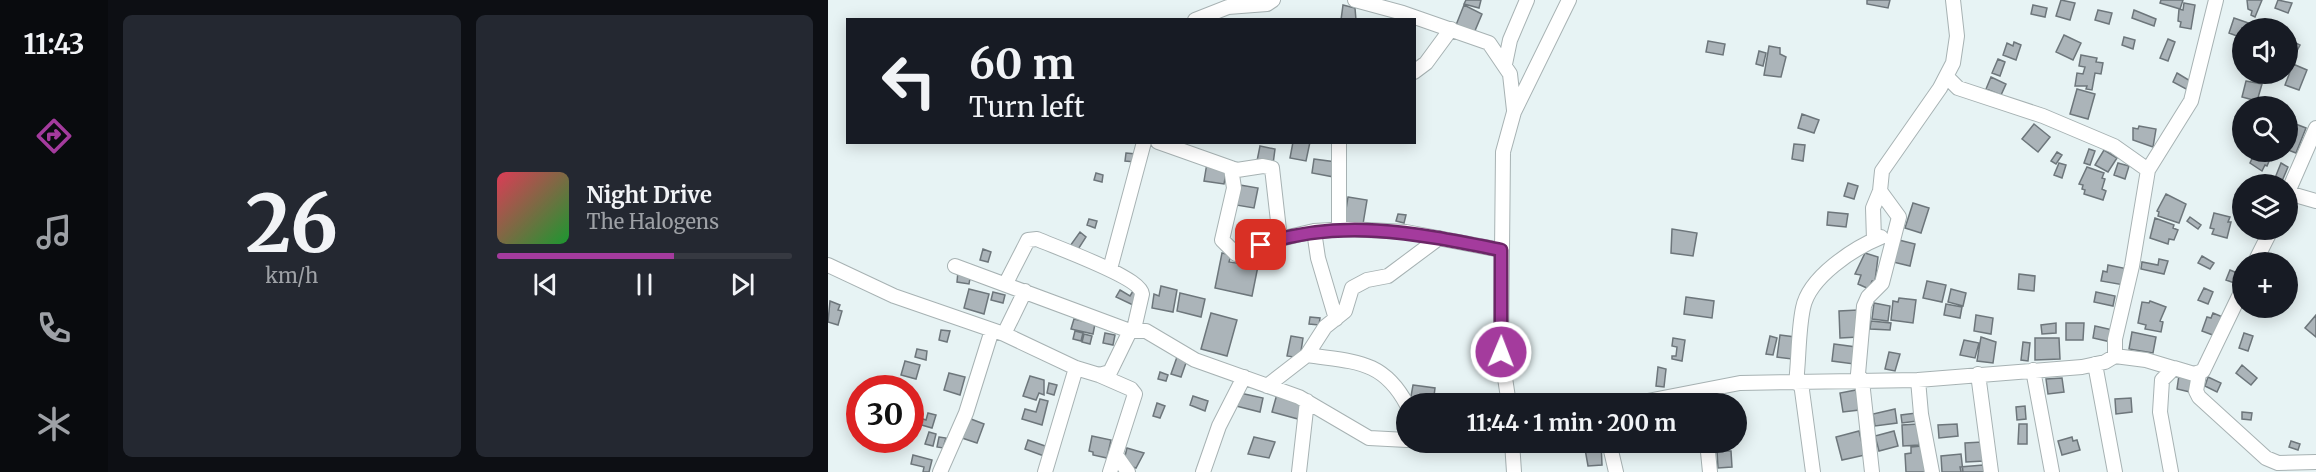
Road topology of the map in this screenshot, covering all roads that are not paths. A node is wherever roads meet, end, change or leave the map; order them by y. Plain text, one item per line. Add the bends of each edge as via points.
1 (1273, 0) edge
2 (1355, 0) edge
3 (1527, 0) edge
4 (1569, 0) edge
5 (1953, 0) edge
6 (2216, 0) edge
7 (1200, 18) edge
8 (1415, 18) edge
9 (1416, 18) edge
10 (1451, 29) junction
11 (1505, 64) junction
12 (1416, 70) edge
13 (1947, 77) junction
14 (1514, 112) junction
15 (2316, 128) edge
16 (1143, 144) edge
17 (1164, 144) edge
18 (1339, 144) edge
19 (1231, 168) junction
20 (2148, 170) junction
21 (2296, 174) edge
22 (1880, 191) junction
23 (2298, 195) edge
24 (2316, 201) edge
25 (1339, 230) junction
26 (1314, 231) junction
27 (1894, 232) junction
28 (1439, 238) junction
29 (1280, 239) junction
30 (1874, 240) junction
31 (1501, 250) junction
32 (828, 265) edge
33 (955, 266) dead end
34 (1110, 269) junction
35 (1006, 283) junction
36 (1025, 291) junction
37 (2232, 310) edge
38 (1336, 319) junction
39 (1132, 330) junction
40 (998, 332) junction
41 (1307, 355) junction
42 (2115, 356) junction
43 (2095, 364) junction
44 (1076, 368) junction
45 (2176, 369) junction
46 (2033, 370) junction
47 (1978, 374) junction
48 (2199, 374) junction
49 (1099, 375) junction
50 (1244, 377) junction
51 (1918, 380) junction
52 (1862, 381) junction
53 (1799, 383) junction
54 (1268, 386) junction
55 (1701, 389) junction
56 (1399, 393) edge
57 (1507, 393) edge
58 (1683, 393) edge
59 (1701, 393) edge
60 (1307, 401) junction
61 (1396, 439) edge
62 (1513, 453) edge
63 (1612, 453) edge
64 (1708, 453) edge
65 (1116, 456) junction
66 (2316, 462) edge
67 (940, 472) edge
68 (1045, 472) edge
69 (1110, 472) edge
70 (1128, 472) edge
71 (1203, 472) edge
72 (1299, 472) edge
73 (1514, 472) edge
74 (1616, 472) edge
75 (1710, 472) edge
76 (1813, 472) edge
77 (1872, 472) edge
78 (1932, 472) edge
79 (1991, 472) edge
80 (2052, 472) edge
81 (2115, 472) edge
82 (2171, 472) edge

1 - 7 street via 1267,4 1228,7
2 - 8 street
3 - 11 street via 1510,40
4 - 14 street
5 - 13 street via 1957,36
6 - 20 street via 2191,101
9 - 10 street
10 - 11 street via 1489,43
10 - 12 street
11 - 14 street via 1513,88
13 - 20 street via 1958,88 2043,116 2114,146
13 - 22 street via 1884,165
14 - 31 street via 1503,152
15 - 21 street
16 - 34 street
17 - 19 street
18 - 25 street
19 - 29 street via 1272,168
19 - 29 street via 1234,188 1223,243 1239,254
20 - 42 street
22 - 27 street via 1898,214
22 - 30 street via 1873,208
23 - 24 street
25 - 26 street
25 - 28 street via 1406,232
26 - 29 street
26 - 38 street via 1317,258
27 - 30 street
27 - 52 street via 1882,283 1864,306 1858,368
28 - 31 street
28 - 38 street via 1388,276 1355,286 1345,311
30 - 53 street via 1840,259 1805,301
31 - 57 street via 1501,352
32 - 40 street via 914,305
33 - 35 street
34 - 35 street via 1032,238
34 - 39 street via 1142,290
35 - 36 street
36 - 39 street
36 - 40 street
37 - 48 street
38 - 41 street via 1320,332
39 - 49 street via 1110,372
39 - 50 street via 1146,331 1178,351
40 - 44 street
40 - 67 street
41 - 54 street
41 - 56 street via 1374,367
42 - 43 street
42 - 45 street
43 - 46 street
43 - 81 street
44 - 49 street
44 - 68 street
45 - 48 street
45 - 82 street via 2162,380 2160,391
46 - 47 street
46 - 80 street
47 - 51 street
47 - 79 street
48 - 66 street via 2199,397 2266,458 2278,463
49 - 65 street via 1135,394
50 - 54 street
50 - 71 street via 1219,426
51 - 52 street
51 - 78 street
52 - 53 street
52 - 77 street
53 - 55 street via 1740,383
53 - 76 street
54 - 60 street
55 - 58 street
55 - 59 street
60 - 61 street via 1369,438
60 - 72 street
62 - 73 street
63 - 74 street
64 - 75 street
65 - 69 street
65 - 70 street

